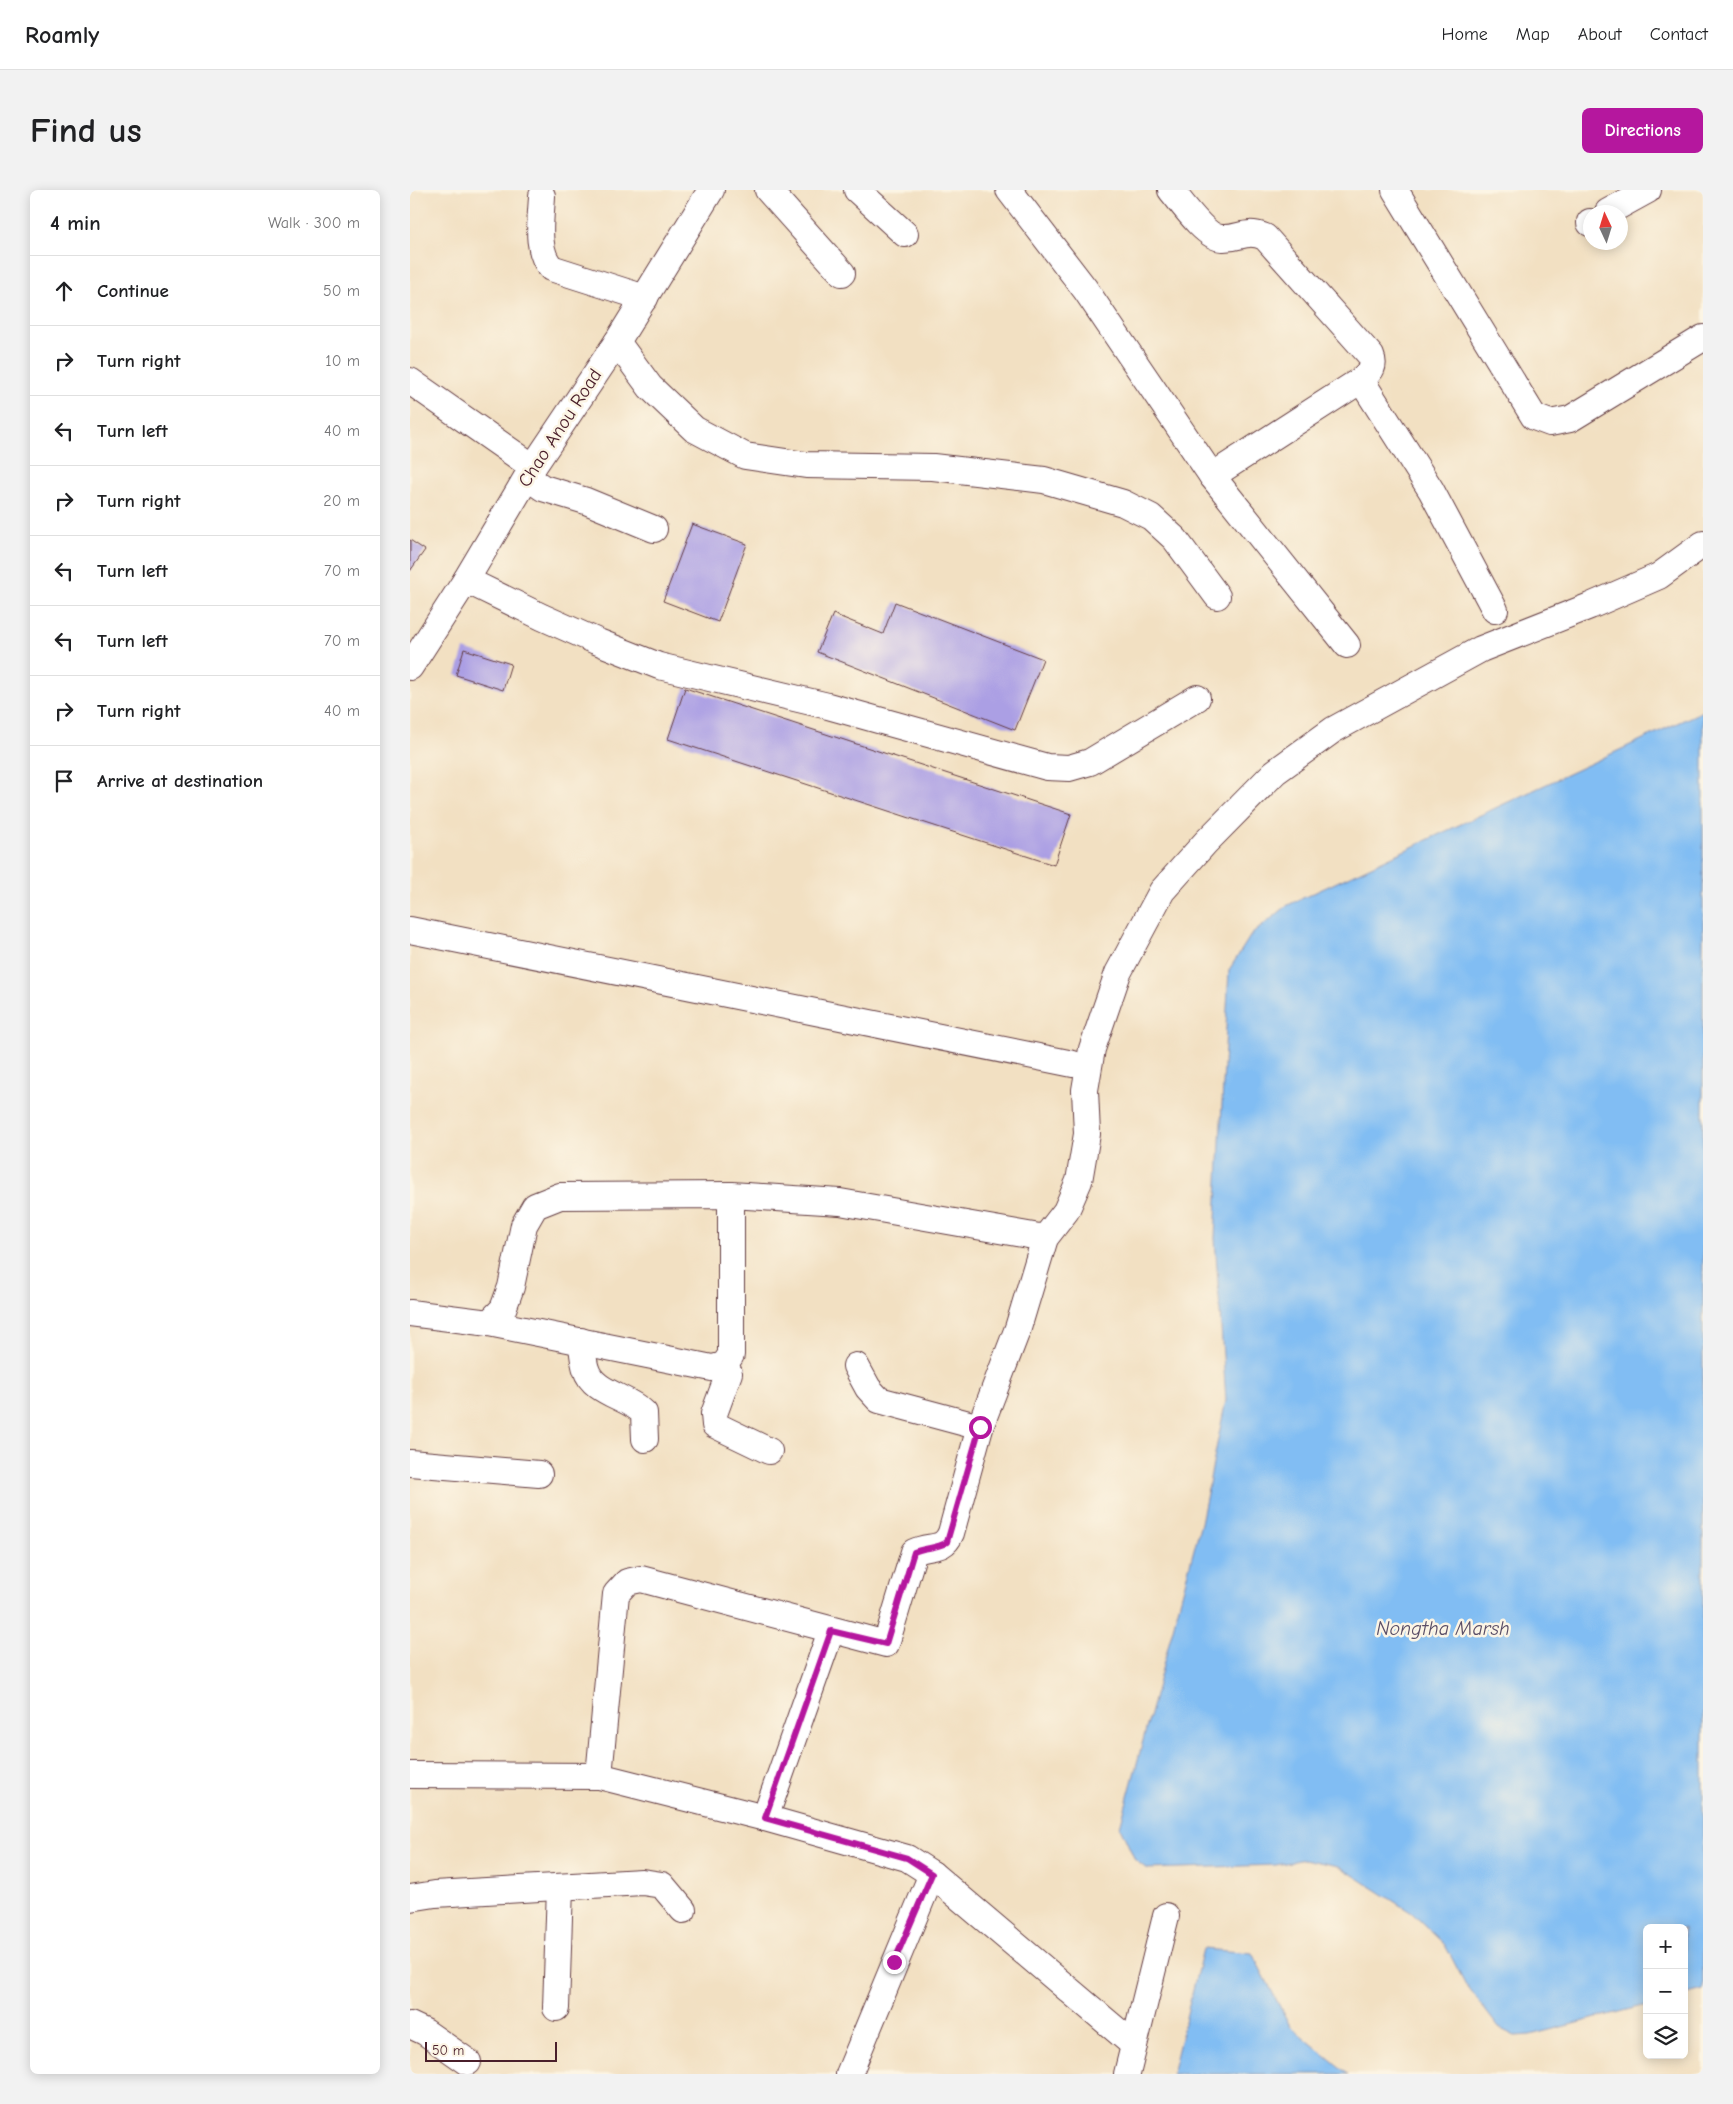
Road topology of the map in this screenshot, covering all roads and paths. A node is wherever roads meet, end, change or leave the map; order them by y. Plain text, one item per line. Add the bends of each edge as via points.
1 (711, 190) edge
2 (768, 190) edge
3 (857, 190) edge
4 (1009, 190) edge
5 (1171, 190) edge
6 (1648, 190) edge
7 (1397, 191) edge
8 (542, 196) dead end
9 (1621, 205) edge
10 (905, 234) dead end
11 (842, 273) dead end
12 (644, 298) junction
13 (1703, 338) edge
14 (617, 342) junction
15 (1361, 380) junction
16 (410, 381) edge
17 (530, 472) junction
18 (1212, 476) junction
19 (654, 528) dead end
20 (1703, 544) edge
21 (466, 580) junction
22 (1217, 596) dead end
23 (1495, 610) dead end
24 (1347, 645) dead end
25 (410, 668) edge
26 (1197, 698) dead end
27 (410, 930) edge
28 (1073, 1064) dead end
29 (731, 1195) junction
30 (1045, 1238) junction
31 (410, 1314) edge
32 (489, 1323) junction
33 (581, 1341) junction
34 (724, 1365) junction
35 (856, 1366) dead end
36 (980, 1427) junction
37 (645, 1439) dead end
38 (769, 1450) dead end
39 (410, 1463) edge
40 (540, 1474) dead end
41 (831, 1631) junction
42 (410, 1775) edge
43 (599, 1776) junction
44 (765, 1818) junction
45 (932, 1874) junction
46 (560, 1887) junction
47 (410, 1898) edge
48 (683, 1910) dead end
49 (1166, 1916) dead end
50 (556, 2008) dead end
51 (410, 2025) edge
52 (1134, 2045) junction
53 (468, 2062) dead end
54 (849, 2074) edge
55 (1127, 2074) edge

1 - 12 street, Chao Anou Road
2 - 11 street
3 - 10 street
4 - 18 street via 1085,288
5 - 15 street via 1210,234 1221,239 1252,232 1265,237 1371,356 1373,369
6 - 9 street
7 - 13 street via 1534,417 1550,423 1570,418
8 - 12 street via 540,245 550,268
12 - 14 street, Chao Anou Road
14 - 17 street, Chao Anou Road
14 - 22 street via 650,387 694,429 745,456 806,465 933,467 1044,480 1123,503 1152,517 1175,539
15 - 18 street
15 - 23 street via 1431,490
16 - 17 street
17 - 19 street via 543,488
17 - 21 street, Chao Anou Road
18 - 24 street
20 - 30 street via 1659,576 1481,649 1333,730 1275,772 1206,842 1162,891 1118,973 1092,1049 1086,1090 1087,1134 1079,1181 1066,1211
21 - 25 street, Chao Anou Road
21 - 26 street via 542,618 659,666 828,706 1046,767 1069,768 1090,762
27 - 28 street
29 - 30 street via 840,1202
29 - 32 street via 560,1196 536,1206 524,1225 503,1309
29 - 34 street via 731,1355
30 - 36 street via 1018,1328
31 - 32 street
32 - 33 street
33 - 34 street via 712,1368
33 - 37 street via 586,1370 597,1386 635,1404 644,1413
34 - 38 street via 729,1373 714,1414 715,1424
35 - 36 street via 879,1400
36 - 41 street via 947,1542 914,1552 886,1644
39 - 40 street
41 - 43 street via 641,1579 627,1582 616,1594
41 - 44 street
42 - 43 street
43 - 44 street
44 - 45 street via 907,1858
45 - 52 street
45 - 54 street
46 - 47 street
46 - 48 street via 642,1882 662,1884
46 - 50 street
49 - 52 street
51 - 53 street
52 - 55 street

